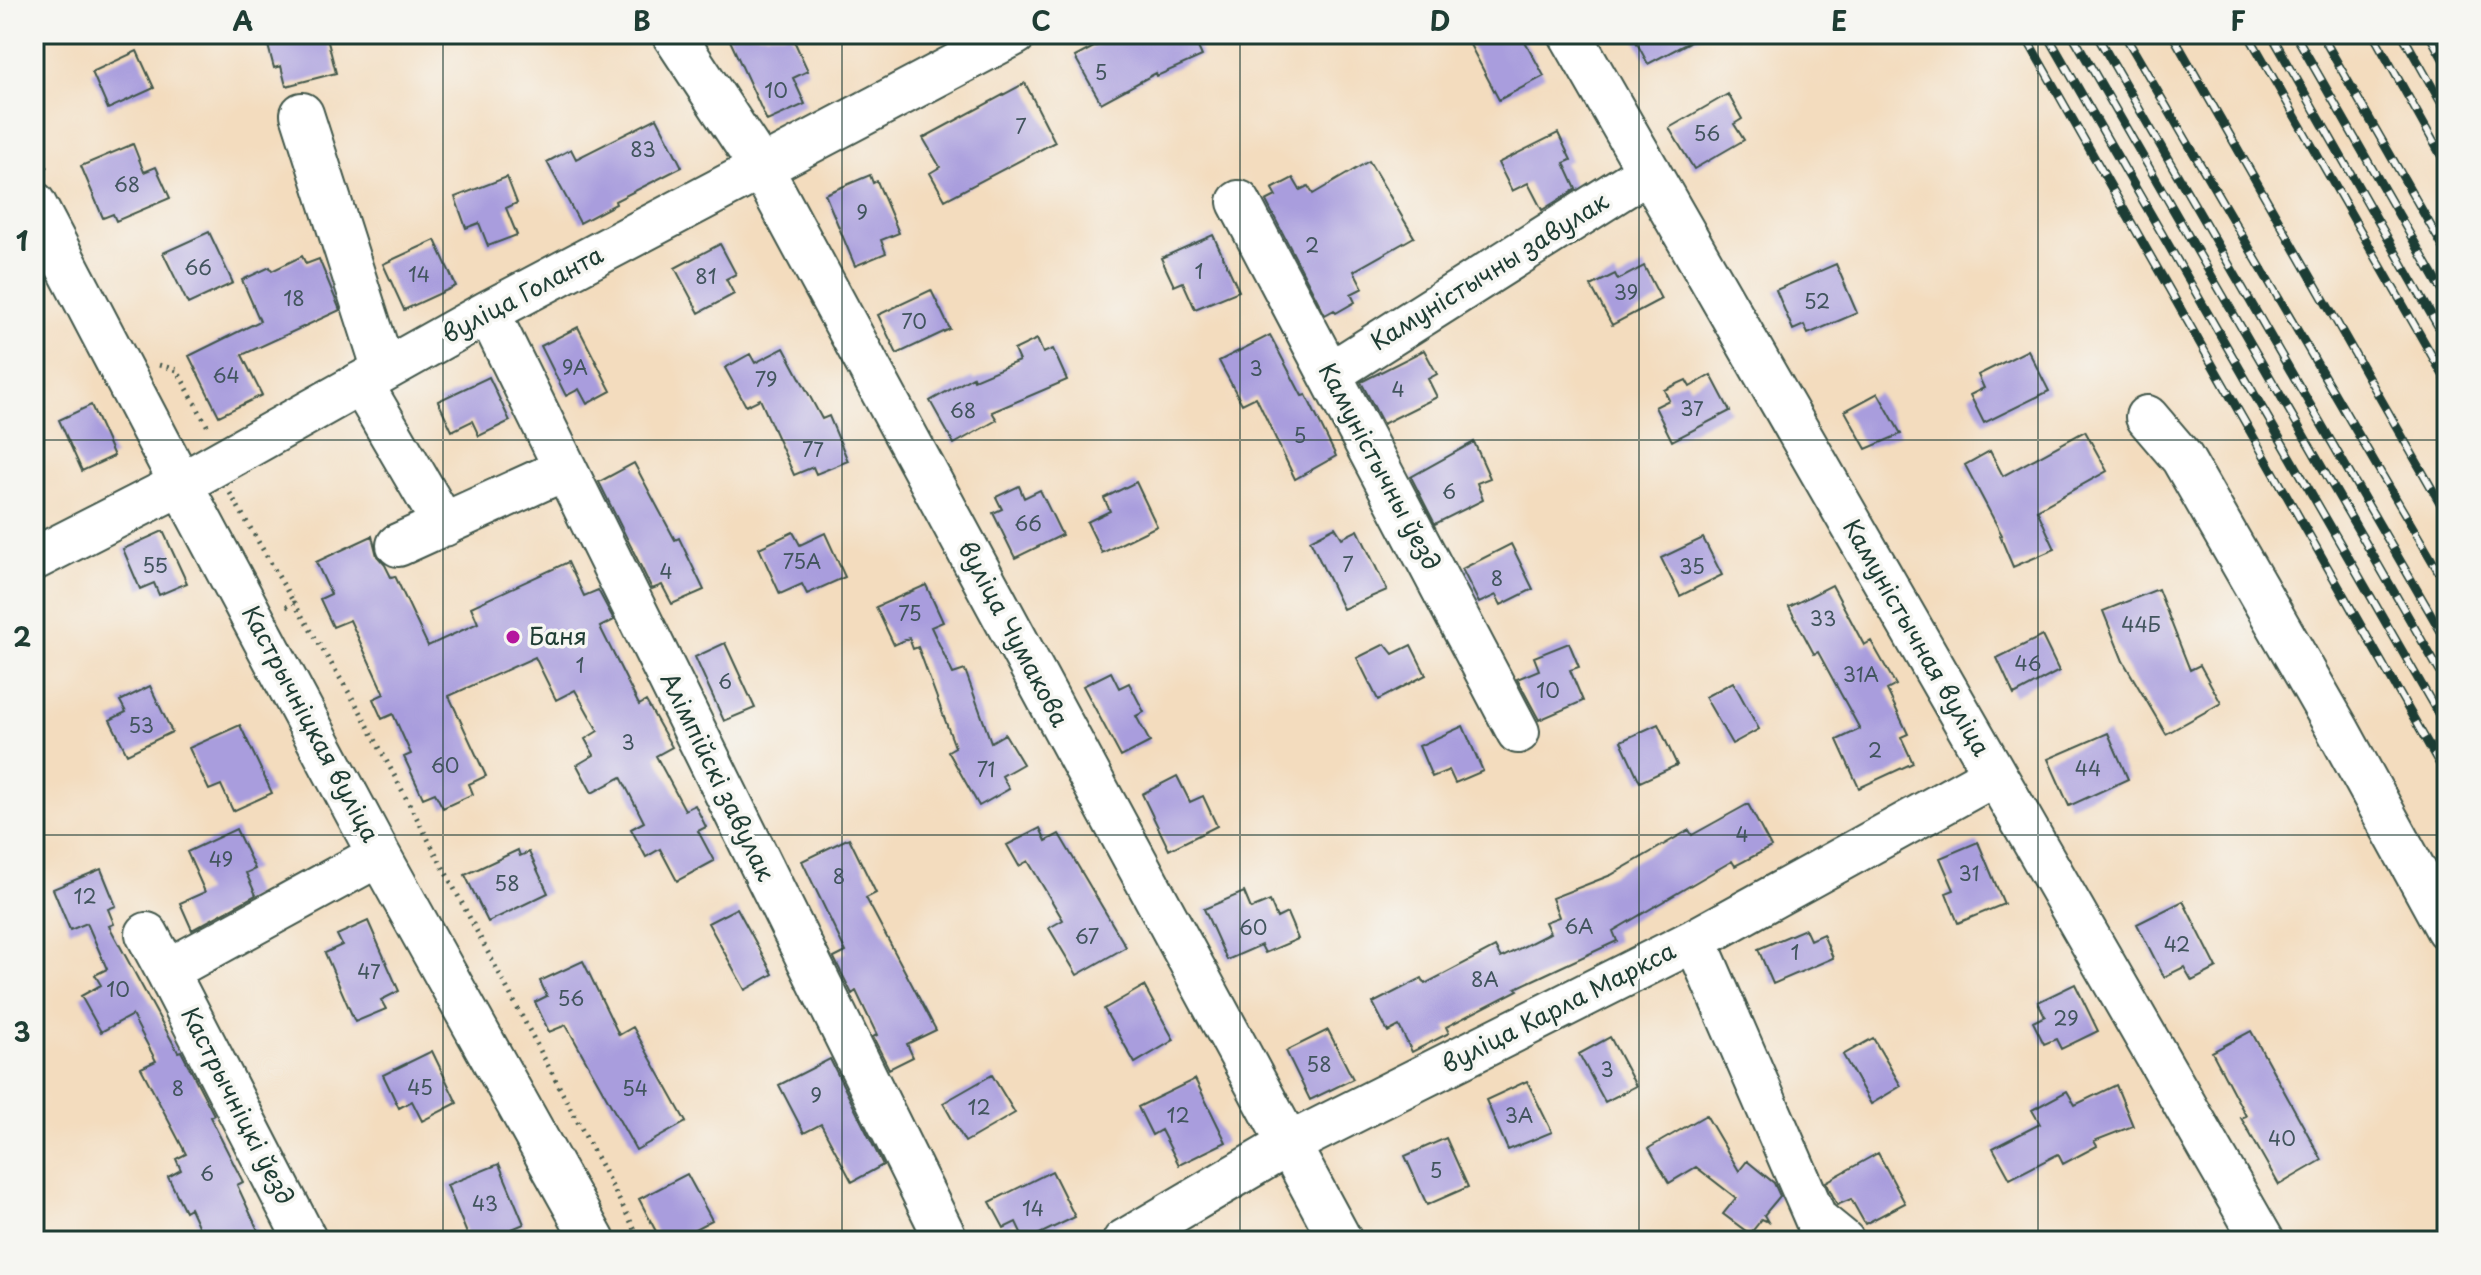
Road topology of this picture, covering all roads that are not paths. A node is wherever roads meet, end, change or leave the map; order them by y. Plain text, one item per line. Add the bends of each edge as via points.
1 (673, 34) edge
2 (1015, 34) edge
3 (1570, 34) edge
4 (302, 114) dead end
5 (762, 169) junction
6 (1649, 171) junction
7 (1239, 202) dead end
8 (34, 203) edge
9 (488, 312) junction
10 (1331, 373) junction
11 (372, 377) junction
12 (2147, 417) dead end
13 (565, 469) junction
14 (181, 484) junction
15 (444, 525) junction
16 (398, 545) dead end
17 (34, 559) edge
18 (1518, 732) dead end
19 (1994, 775) junction
20 (379, 855) junction
21 (2447, 929) edge
22 (147, 934) dead end
23 (1695, 940) junction
24 (167, 971) junction
25 (1289, 1144) junction
26 (306, 1241) edge
27 (594, 1241) edge
28 (947, 1241) edge
29 (1124, 1241) edge
30 (1341, 1241) edge
31 (1843, 1241) edge
32 (2263, 1241) edge

1 - 5 street, вуліца Чумакова
2 - 5 street, вуліца Голанта
3 - 6 street, Камуністычная вуліца
4 - 11 street
5 - 9 street, вуліца Голанта
5 - 25 street, вуліца Чумакова
6 - 10 street, Камуністычны завулак
6 - 19 street, Камуністычная вуліца
7 - 10 street, Камуністычны ўезд
8 - 14 street, Кастрычніцкая вуліца
9 - 11 street, вуліца Голанта
9 - 13 street, Алімпійскі завулак
10 - 18 street, Камуністычны ўезд
11 - 14 street, вуліца Голанта
11 - 15 street
12 - 21 street via 2182,458
13 - 15 street
13 - 28 street, Алімпійскі завулак
14 - 17 street, вуліца Голанта
14 - 20 street, Кастрычніцкая вуліца
15 - 16 street
19 - 23 street, вуліца Карла Маркса
19 - 32 street, Камуністычная вуліца
20 - 24 street
20 - 27 street, Кастрычніцкая вуліца
22 - 24 street, Кастрычніцкі ўезд
23 - 25 street, вуліца Карла Маркса
23 - 31 street via 1816,1219
24 - 26 street, Кастрычніцкі ўезд
25 - 29 street, вуліца Карла Маркса
25 - 30 street, вуліца Чумакова

